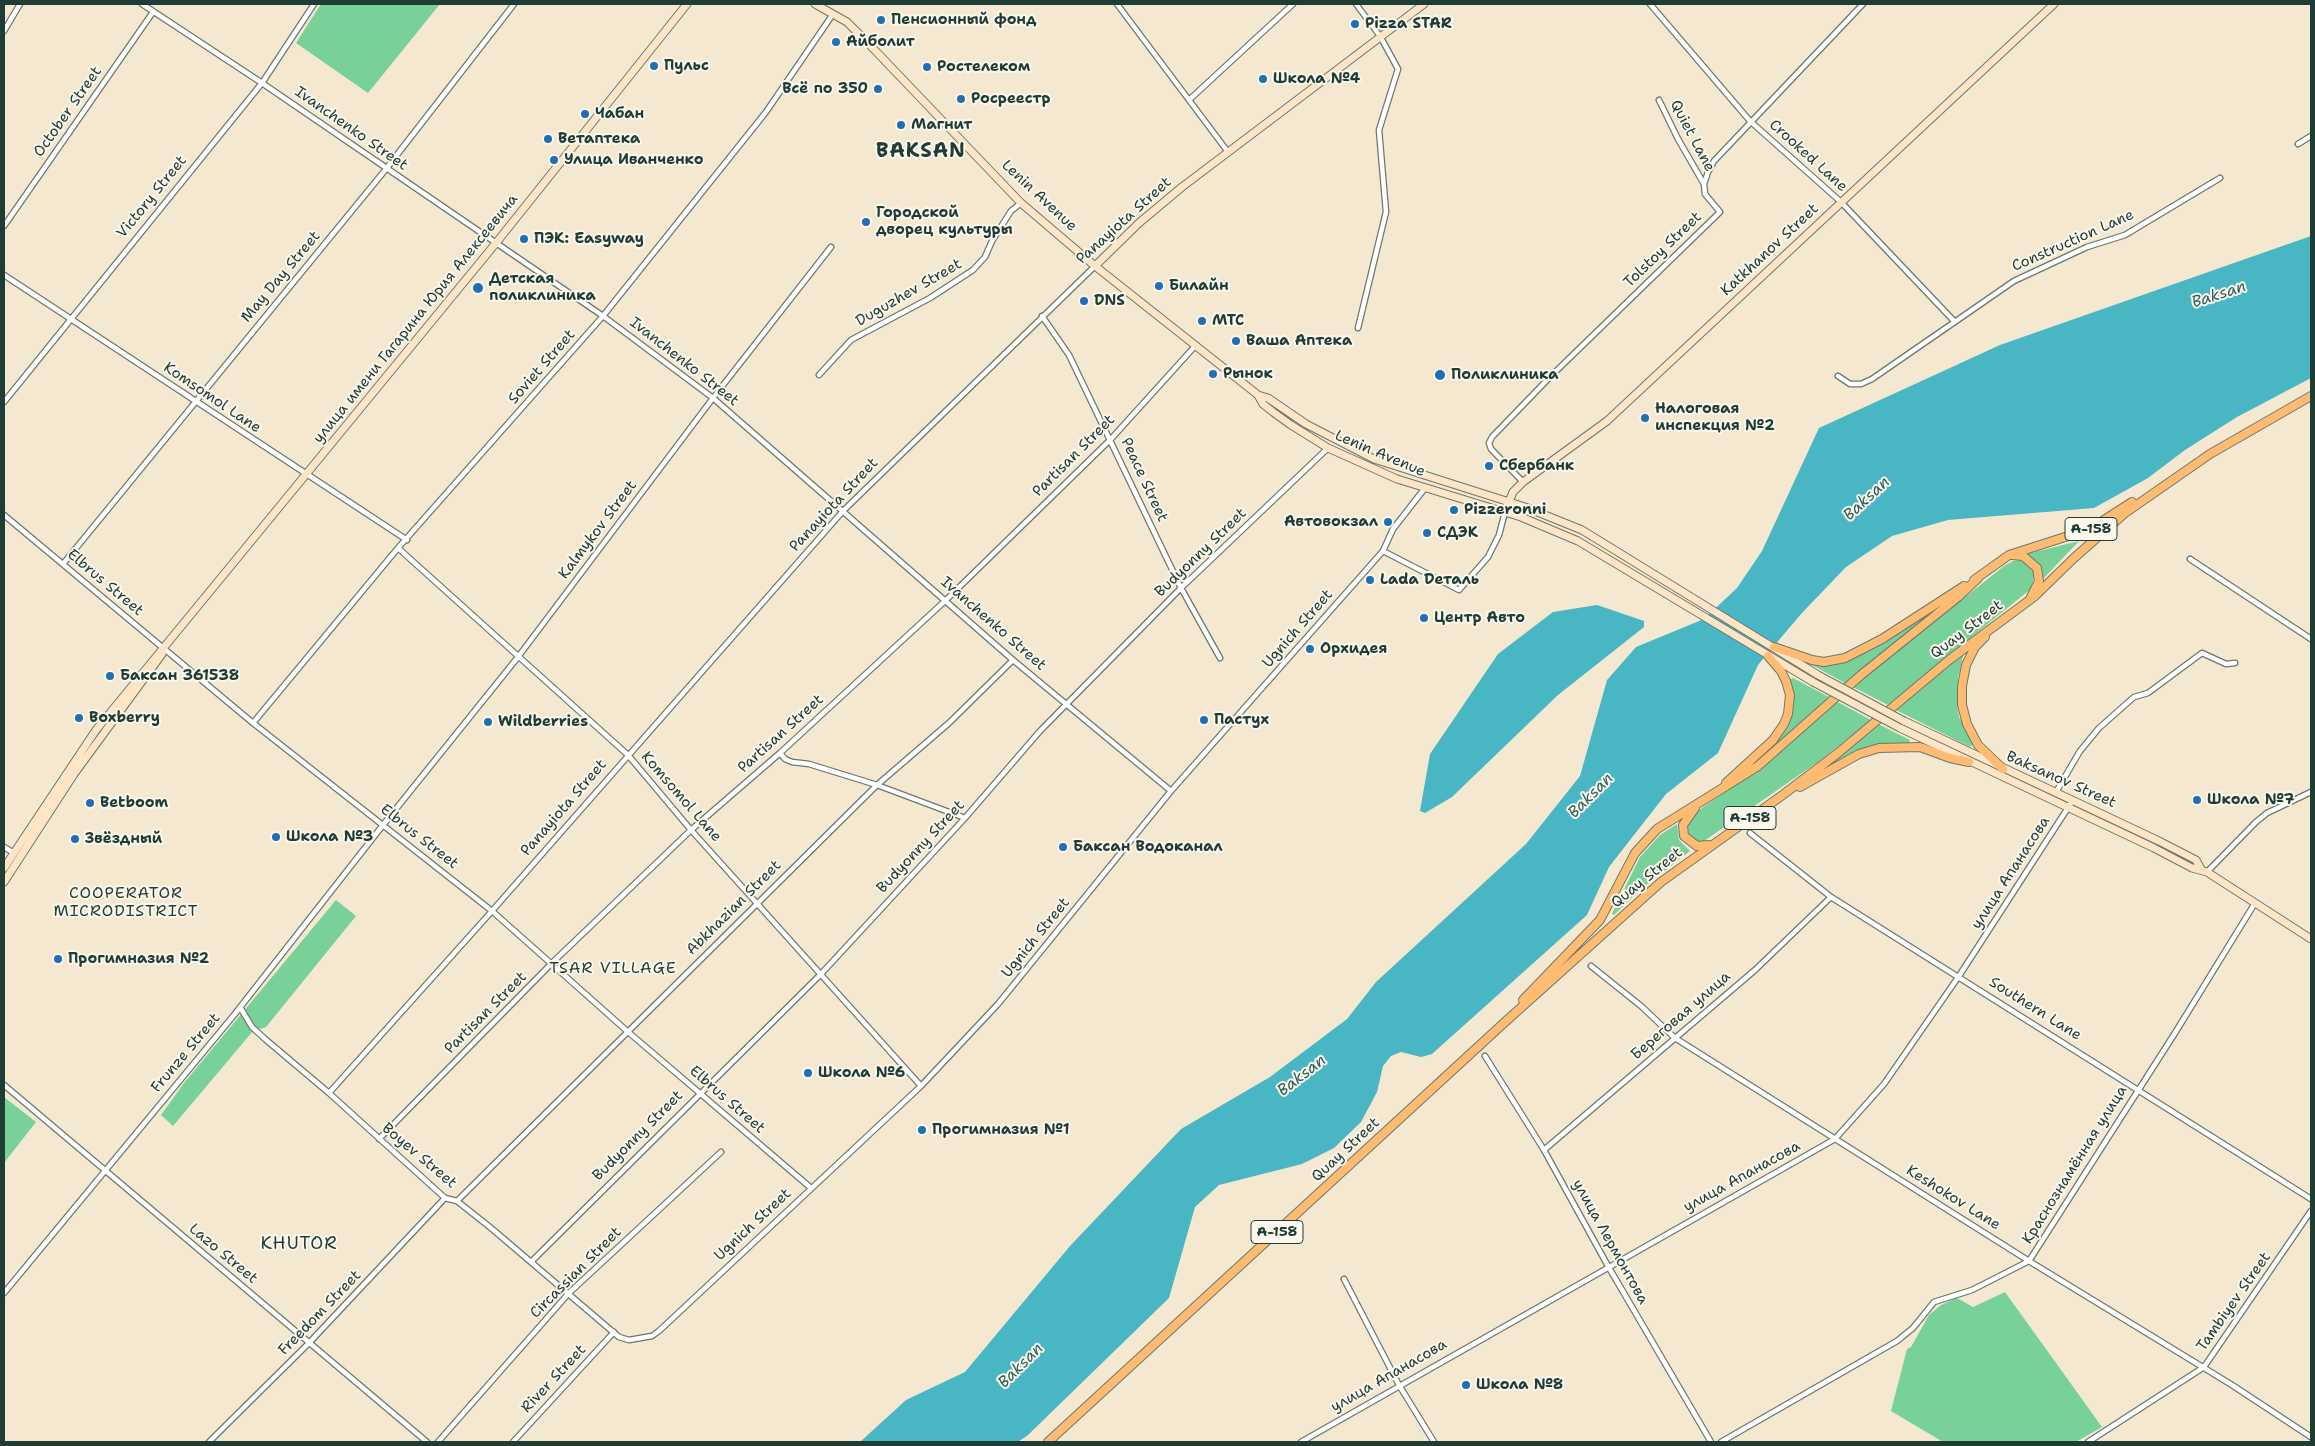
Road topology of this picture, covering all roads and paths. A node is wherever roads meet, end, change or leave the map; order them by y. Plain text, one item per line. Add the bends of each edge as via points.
1 (20, 4) edge
2 (142, 4) edge
3 (314, 4) edge
4 (514, 4) edge
5 (687, 4) edge
6 (815, 4) edge
7 (1117, 4) edge
8 (1293, 4) edge
9 (1356, 4) edge
10 (1424, 4) edge
11 (1650, 4) edge
12 (1862, 4) edge
13 (2054, 4) edge
14 (154, 12) junction
15 (833, 14) junction
16 (4, 31) edge
17 (1380, 36) junction
18 (262, 83) junction
19 (1189, 100) junction
20 (1659, 100) dead end
21 (1750, 121) junction
22 (2311, 136) edge
23 (2298, 144) dead end
24 (1228, 152) junction
25 (386, 169) junction
26 (2220, 178) dead end
27 (1704, 184) junction
28 (1841, 202) junction
29 (1021, 203) junction
30 (4, 226) edge
31 (496, 243) junction
32 (831, 247) dead end
33 (1095, 266) junction
34 (4, 275) edge
35 (603, 316) junction
36 (1042, 316) junction
37 (70, 318) junction
38 (1954, 321) junction
39 (1358, 328) dead end
40 (1196, 345) junction
41 (819, 374) dead end
42 (1838, 376) dead end
43 (1258, 396) junction
44 (2311, 396) edge
45 (713, 398) junction
46 (194, 401) junction
47 (4, 402) edge
48 (1111, 439) junction
49 (1328, 448) junction
50 (2196, 462) junction
51 (307, 474) junction
52 (1523, 482) junction
53 (1425, 488) junction
54 (1508, 502) junction
55 (843, 511) junction
56 (1505, 512) junction
57 (4, 515) edge
58 (407, 540) junction
59 (398, 548) junction
60 (1383, 551) junction
61 (2009, 555) junction
62 (2190, 559) dead end
63 (63, 564) junction
64 (1978, 578) junction
65 (1181, 588) junction
66 (946, 600) junction
67 (2027, 603) junction
68 (2002, 621) junction
69 (2311, 639) edge
70 (1774, 647) junction
71 (164, 649) junction
72 (1768, 656) junction
73 (518, 657) junction
74 (1220, 658) dead end
75 (1014, 660) junction
76 (2235, 663) dead end
77 (1067, 705) junction
78 (253, 723) junction
79 (1902, 725) junction
80 (780, 753) junction
81 (628, 755) junction
82 (1969, 762) junction
83 (2003, 768) junction
84 (877, 785) junction
85 (1171, 791) junction
86 (1716, 792) junction
87 (2056, 792) junction
88 (2311, 792) edge
89 (1784, 794) junction
90 (1703, 799) junction
91 (2072, 800) junction
92 (2068, 808) junction
93 (965, 818) junction
94 (383, 825) junction
95 (691, 830) junction
96 (1750, 833) dead end
97 (1712, 844) junction
98 (4, 847) edge
99 (14, 853) junction
100 (4, 868) edge
101 (2204, 870) junction
102 (4, 882) edge
103 (1831, 897) junction
104 (757, 903) junction
105 (2255, 903) junction
106 (492, 912) junction
107 (2311, 940) edge
108 (552, 963) junction
109 (1591, 966) dead end
110 (821, 974) junction
111 (1959, 976) junction
112 (240, 1008) junction
113 (1505, 1022) junction
114 (627, 1031) junction
115 (1675, 1038) junction
116 (1485, 1056) dead end
117 (4, 1085) edge
118 (922, 1086) junction
119 (2138, 1089) junction
120 (700, 1093) junction
121 (329, 1094) junction
122 (379, 1138) junction
123 (1835, 1139) junction
124 (1544, 1150) junction
125 (721, 1152) dead end
126 (105, 1170) junction
127 (811, 1188) junction
128 (445, 1198) junction
129 (2311, 1199) edge
130 (457, 1201) junction
131 (2311, 1211) edge
132 (2029, 1260) junction
133 (531, 1262) junction
134 (1608, 1266) junction
135 (1344, 1279) dead end
136 (4, 1293) edge
137 (569, 1293) junction
138 (614, 1332) junction
139 (309, 1343) junction
140 (2204, 1368) junction
141 (1399, 1385) junction
142 (2311, 1437) edge
143 (209, 1442) edge
144 (427, 1442) edge
145 (438, 1442) edge
146 (513, 1442) edge
147 (1048, 1442) edge
148 (1301, 1442) edge
149 (1434, 1442) edge
150 (1711, 1442) edge
151 (1722, 1442) edge
152 (2088, 1442) edge

1 - 16 street
2 - 14 street, Ivanchenko Street
3 - 18 street, Victory Street
4 - 25 street, May Day Street
5 - 31 main road, улица имени Гагарина Юрия Алексеевича
6 - 15 main road, Lenin Avenue
7 - 19 street
8 - 19 street
9 - 17 street
10 - 17 main road, Panayiota Street
11 - 21 street, Crooked Lane
12 - 21 street
13 - 28 main road, Katkhanov Street
14 - 18 street, Ivanchenko Street
14 - 30 street, October Street
15 - 29 main road, Lenin Avenue via 847,22 867,42
15 - 35 street, Soviet Street via 766,112
17 - 24 main road, Panayiota Street
17 - 39 street via 1398,69 1379,130 1386,212
18 - 25 street, Ivanchenko Street
18 - 37 street, Victory Street
19 - 24 street
20 - 27 street, Quiet Lane
21 - 27 street via 1714,161
21 - 28 street, Crooked Lane
22 - 23 street
24 - 33 main road, Panayiota Street via 1139,223
25 - 31 street, Ivanchenko Street
25 - 46 street, May Day Street
26 - 38 street, Construction Lane via 2125,235 2087,247 2014,281
27 - 52 street, Tolstoy Street via 1705,194 1720,212 1492,437 1491,449
28 - 38 street, Crooked Lane
28 - 52 main road, Katkhanov Street via 1607,421
29 - 33 main road, Lenin Avenue
29 - 41 street, Duguzhev Street via 1011,211 974,270 930,298 850,340
31 - 35 street, Ivanchenko Street
31 - 51 main road, улица имени Гагарина Юрия Алексеевича
32 - 45 street, Kalmykov Street
33 - 36 street, Panayiota Street
33 - 40 main road, Lenin Avenue
34 - 37 street, Komsomol Lane
35 - 45 street, Ivanchenko Street
35 - 58 street, Soviet Street
36 - 48 street, Peace Street via 1069,355
36 - 55 street, Panayiota Street
37 - 46 street, Komsomol Lane
37 - 47 street, Victory Street
38 - 42 street, Construction Lane via 1872,380 1850,384
40 - 43 main road, Lenin Avenue
40 - 48 street, Partisan Street
43 - 49 main road, Lenin Avenue via 1273,412
43 - 54 main road, Lenin Avenue via 1268,398 1306,424 1374,459
44 - 50 main road, Quay Street / А-158
45 - 55 street, Ivanchenko Street
45 - 73 street, Kalmykov Street
46 - 51 street, Komsomol Lane
46 - 63 street, May Day Street
48 - 65 street, Peace Street
48 - 66 street, Partisan Street
49 - 53 main road, Lenin Avenue
49 - 65 street, Budyonny Street
50 - 61 main road, А-158 via 2090,529
50 - 67 main road, Quay Street / А-158 via 2103,531
51 - 58 street, Komsomol Lane
51 - 71 main road, улица имени Гагарина Юрия Алексеевича
52 - 54 main road, Katkhanov Street
53 - 56 main road, Lenin Avenue
53 - 60 street, Ugnich Street via 1393,529
54 - 56 main road, Katkhanov Street
54 - 70 main road, Lenin Avenue via 1582,530
55 - 66 street, Ivanchenko Street
55 - 81 street, Panayiota Street
56 - 60 street via 1499,535 1488,557 1459,590
56 - 72 main road, Lenin Avenue via 1592,548
57 - 63 street, Elbrus Street
58 - 59 street, Soviet Street
59 - 73 street, Komsomol Lane
59 - 78 street, Soviet Street
60 - 85 street, Ugnich Street
61 - 64 main road, А-158
61 - 67 main road via 2023,556 2037,568 2037,587
62 - 69 street
63 - 71 street, Elbrus Street
64 - 70 main road via 1882,639 1845,658 1824,662
64 - 86 main road, А-158 via 1758,766
65 - 74 street, Peace Street
65 - 77 street, Budyonny Street
66 - 75 street, Ivanchenko Street
66 - 80 street, Partisan Street
67 - 68 main road, Quay Street / А-158
68 - 83 main road via 1970,654 1961,694 1964,715 1975,741
68 - 89 main road, Quay Street / А-158 via 1955,655
70 - 79 main road, Lenin Avenue, bridge
71 - 78 street, Elbrus Street
71 - 99 main road, улица имени Гагарина Юрия Алексеевича via 95,732
71 - 102 main road, улица имени Гагарина Юрия Алексеевича via 74,774
72 - 79 main road, Lenin Avenue, bridge via 1813,682
72 - 86 main road via 1782,672 1788,687 1789,704 1784,724 1767,747
73 - 81 street, Komsomol Lane
73 - 94 street, Kalmykov Street
75 - 77 street, Ivanchenko Street
75 - 84 street, Abkhazian Street via 949,723
76 - 87 street via 2226,664 2202,653 2148,693 2134,697 2099,728
77 - 85 street, Ivanchenko Street
77 - 93 street, Budyonny Street via 1040,731
78 - 94 street, Elbrus Street
79 - 82 main road, Baksanov Street
79 - 83 main road, Baksanov Street
80 - 84 street via 792,762 810,764
80 - 95 street, Partisan Street
81 - 95 street, Komsomol Lane
81 - 106 street, Panayiota Street
82 - 89 main road via 1920,747 1880,748 1854,756
82 - 92 main road, Baksanov Street
83 - 87 main road, Baksanov Street
84 - 93 street
84 - 104 street, Abkhazian Street
85 - 118 street, Ugnich Street via 998,1004
86 - 90 main road, А-158
87 - 91 main road, Baksanov Street
88 - 101 street via 2267,813
89 - 97 main road, Quay Street / А-158
90 - 97 main road via 1685,819 1682,831 1692,844
90 - 113 main road, А-158 via 1644,841 1600,920 1522,1000
91 - 92 street, улица Апанасова
91 - 101 main road, Baksanov Street via 2196,860
92 - 101 main road, Baksanov Street via 2192,868
92 - 111 street, улица Апанасова
93 - 110 street, Budyonny Street
94 - 106 street, Elbrus Street
94 - 112 street, Frunze Street
95 - 104 street, Komsomol Lane
95 - 108 street, Partisan Street
96 - 103 street, Southern Lane
97 - 113 main road, Quay Street / А-158 via 1630,908
98 - 99 street
99 - 100 main road, улица имени Гагарина Юрия Алексеевича
101 - 105 main road, Baksanov Street
103 - 111 street, Southern Lane
103 - 115 street, Береговая улица via 1755,970
104 - 110 street, Komsomol Lane
104 - 114 street, Abkhazian Street
105 - 107 main road, Baksanov Street
105 - 119 street, Краснознамённая улица
106 - 108 street, Elbrus Street
106 - 121 street, Panayiota Street
108 - 114 street, Elbrus Street
108 - 122 street, Partisan Street
109 - 115 street, Keshokov Lane
110 - 118 street, Komsomol Lane
110 - 120 street, Budyonny Street
111 - 119 street, Southern Lane
111 - 123 street, улица Апанасова via 1884,1084
112 - 121 street, Boyev Street via 265,1040
112 - 126 street, Frunze Street
113 - 147 main road, Quay Street / А-158
114 - 120 street, Elbrus Street
114 - 130 street, Abkhazian Street
115 - 123 street, Keshokov Lane
115 - 124 street, Береговая улица
116 - 124 street, улица Лермонтова
117 - 126 street, Lazo Street
118 - 127 street, Ugnich Street
119 - 129 street, Southern Lane
119 - 132 street, Краснознамённая улица
120 - 127 street, Elbrus Street
120 - 133 street, Budyonny Street
121 - 122 street, Boyev Street
122 - 128 street, Boyev Street
123 - 132 street, Keshokov Lane
123 - 134 street, улица Апанасова
124 - 134 street, улица Лермонтова
125 - 137 street, Circassian Street
126 - 136 street, Frunze Street
126 - 139 street, Lazo Street
127 - 138 street, Ugnich Street via 659,1331 629,1340
128 - 130 street, Boyev Street
128 - 139 street, Freedom Street
130 - 133 street, Boyev Street
131 - 140 street, Tambiyev Street
132 - 140 street, Keshokov Lane
132 - 151 street, Краснознамённая улица via 1972,1290 1934,1302 1913,1328 1897,1341
133 - 137 street, Boyev Street
134 - 141 street, улица Апанасова
134 - 150 street, улица Лермонтова
135 - 141 street
137 - 138 street, Boyev Street
137 - 145 street, Circassian Street
138 - 146 street, River Street
139 - 143 street, Freedom Street
139 - 144 street, Lazo Street
140 - 142 street, Keshokov Lane
140 - 152 street, Tambiyev Street
141 - 148 street, улица Апанасова
141 - 149 street

